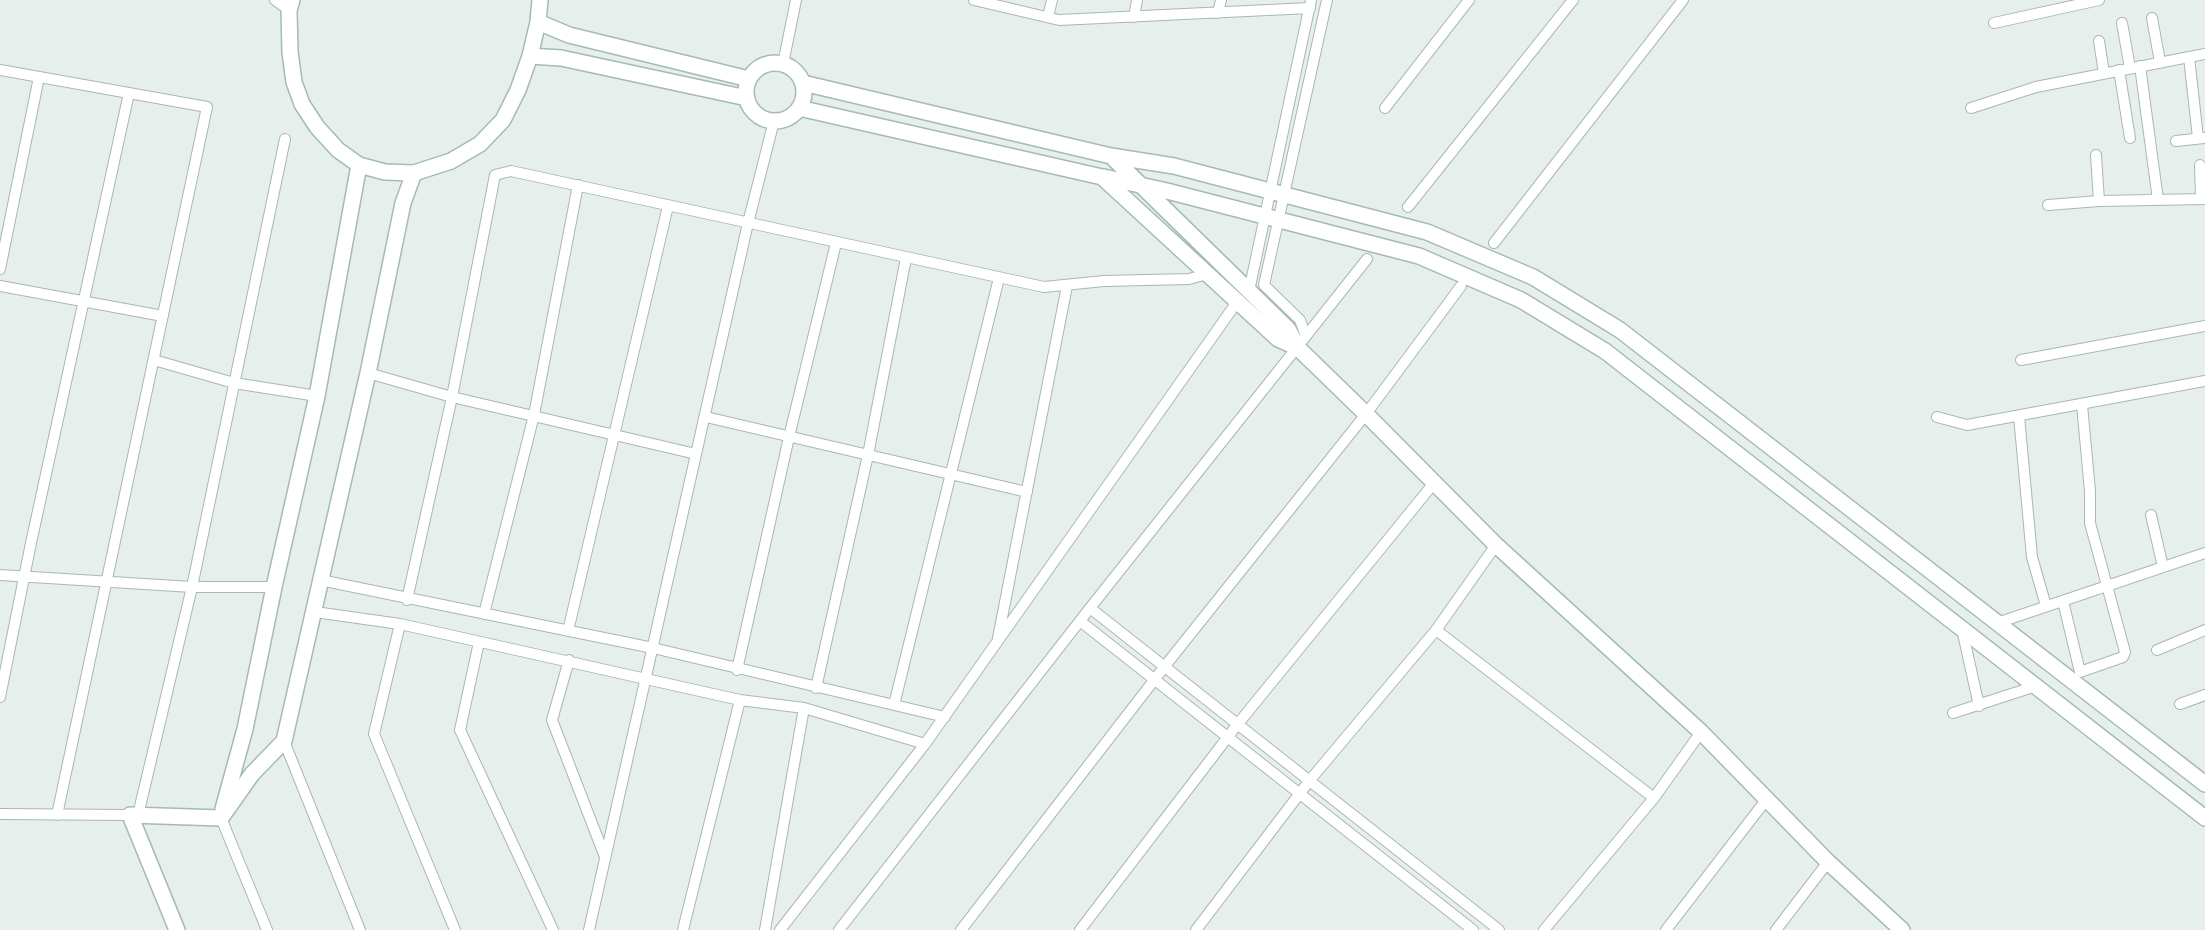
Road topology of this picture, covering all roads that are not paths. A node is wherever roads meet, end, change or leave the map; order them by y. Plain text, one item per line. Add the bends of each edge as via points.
1 (275, 0) edge
2 (540, 0) edge
3 (796, 0) edge
4 (974, 0) edge
5 (1052, 0) edge
6 (1138, 0) edge
7 (1221, 0) edge
8 (1327, 0) edge
9 (1469, 0) edge
10 (1573, 0) edge
11 (1683, 0) edge
12 (2099, 0) edge
13 (1310, 4) edge
14 (291, 5) edge
15 (1218, 13) junction
16 (1134, 16) junction
17 (1048, 18) junction
18 (2152, 18) dead end
19 (538, 22) junction
20 (1994, 23) dead end
21 (2122, 23) dead end
22 (2099, 41) dead end
23 (2205, 54) edge
24 (530, 56) junction
25 (2189, 57) junction
26 (2160, 62) junction
27 (782, 64) junction
28 (2140, 66) junction
29 (2124, 69) junction
30 (0, 70) edge
31 (2104, 73) junction
32 (39, 77) junction
33 (749, 79) junction
34 (803, 83) junction
35 (129, 93) junction
36 (747, 98) junction
37 (799, 108) junction
38 (1385, 108) dead end
39 (1971, 108) dead end
40 (774, 121) junction
41 (285, 138) dead end
42 (2130, 138) dead end
43 (2202, 138) edge
44 (2176, 141) dead end
45 (2096, 155) dead end
46 (1111, 156) junction
47 (358, 165) junction
48 (2200, 165) dead end
49 (414, 173) junction
50 (1102, 177) junction
51 (578, 185) junction
52 (1140, 185) junction
53 (1277, 193) junction
54 (2203, 199) edge
55 (2158, 200) junction
56 (2098, 201) junction
57 (2048, 205) dead end
58 (668, 206) junction
59 (1408, 207) dead end
60 (1272, 218) junction
61 (748, 223) junction
62 (836, 243) junction
63 (1494, 243) dead end
64 (906, 258) junction
65 (1367, 259) dead end
66 (0, 269) edge
67 (1207, 274) junction
68 (998, 278) junction
69 (0, 286) edge
70 (1067, 286) junction
71 (1461, 286) dead end
72 (1249, 291) junction
73 (84, 302) junction
74 (1237, 302) junction
75 (163, 316) junction
76 (2205, 326) edge
77 (1302, 342) junction
78 (154, 360) junction
79 (2021, 360) dead end
80 (368, 373) junction
81 (2205, 381) edge
82 (234, 383) junction
83 (317, 396) junction
84 (452, 397) junction
85 (2082, 405) junction
86 (1366, 414) junction
87 (534, 415) junction
88 (2019, 416) junction
89 (706, 417) junction
90 (1937, 417) dead end
91 (614, 433) junction
92 (789, 437) junction
93 (696, 454) junction
94 (868, 455) junction
95 (950, 474) junction
96 (1434, 483) junction
97 (1027, 492) junction
98 (2151, 515) dead end
99 (1496, 545) junction
100 (2205, 553) edge
101 (2163, 567) junction
102 (0, 574) edge
103 (26, 576) junction
104 (320, 580) junction
105 (107, 581) junction
106 (2105, 585) junction
107 (192, 587) junction
108 (274, 587) junction
109 (408, 600) junction
110 (2063, 601) junction
111 (2046, 606) junction
112 (1090, 608) junction
113 (315, 612) junction
114 (484, 614) junction
115 (1080, 621) junction
116 (1997, 623) junction
117 (400, 624) junction
118 (1962, 629) junction
119 (1436, 630) junction
120 (2205, 630) edge
121 (568, 631) junction
122 (480, 642) junction
123 (998, 642) junction
124 (653, 648) junction
125 (2157, 650) dead end
126 (2039, 656) junction
127 (569, 660) junction
128 (1165, 666) junction
129 (737, 670) junction
130 (2022, 676) junction
131 (646, 678) junction
132 (1154, 680) junction
133 (2036, 686) junction
134 (816, 688) junction
135 (2205, 695) edge
136 (0, 697) edge
137 (740, 700) junction
138 (2180, 704) dead end
139 (894, 705) junction
140 (1980, 706) junction
141 (804, 708) junction
142 (1953, 714) dead end
143 (945, 717) junction
144 (1237, 725) junction
145 (1701, 732) junction
146 (1228, 737) junction
147 (284, 741) junction
148 (925, 744) junction
149 (2202, 779) edge
150 (1310, 780) junction
151 (1300, 794) junction
152 (1654, 798) junction
153 (1766, 800) junction
154 (0, 814) edge
155 (57, 814) junction
156 (134, 815) junction
157 (221, 818) junction
158 (2205, 818) edge
159 (606, 858) junction
160 (1828, 862) junction
161 (177, 930) edge
162 (267, 930) edge
163 (360, 930) edge
164 (455, 930) edge
165 (553, 930) edge
166 (589, 930) edge
167 (683, 930) edge
168 (765, 930) edge
169 (780, 930) edge
170 (839, 930) edge
171 (961, 930) edge
172 (1080, 930) edge
173 (1196, 930) edge
174 (1473, 930) edge
175 (1499, 930) edge
176 (1544, 930) edge
177 (1666, 930) edge
178 (1776, 930) edge
179 (1902, 930) edge

1 - 14 street
2 - 19 street
3 - 27 street
4 - 17 street
5 - 17 street
6 - 16 street
7 - 15 street
8 - 53 street
9 - 38 street
10 - 59 street
11 - 63 street
12 - 20 street
13 - 15 street
13 - 53 street
14 - 47 street via 290,52 294,82 302,104 338,150
15 - 16 street
16 - 17 street
18 - 26 street
19 - 24 street
19 - 33 street via 569,35
21 - 29 street
22 - 31 street
23 - 25 street
24 - 36 street via 561,58
24 - 49 street via 503,120 480,144 451,161
25 - 26 street
25 - 43 street
26 - 28 street
27 - 33 street via 763,66
27 - 34 street via 799,74
28 - 29 street
28 - 55 street
29 - 31 street
29 - 42 street
30 - 32 street
31 - 39 street via 2036,86
32 - 35 street
32 - 66 street
33 - 36 street
34 - 37 street
34 - 46 street
35 - 73 street
35 - 75 street via 207,107
36 - 40 street via 756,114
37 - 40 street via 792,116
37 - 50 street
40 - 61 street
41 - 82 street
43 - 44 street
45 - 56 street
46 - 52 street
46 - 53 street via 1174,166
47 - 49 street via 385,172
47 - 83 street
48 - 54 street
49 - 80 street via 403,203
50 - 52 street
50 - 67 street
51 - 58 street
51 - 84 street via 511,171 495,175
51 - 87 street
52 - 60 street
52 - 72 street
53 - 60 street
53 - 116 street via 1427,232 1516,269 1557,291 1620,330
54 - 55 street
55 - 56 street
56 - 57 street
58 - 61 street
58 - 91 street
60 - 72 street
60 - 77 street via 1264,285 1300,320
60 - 118 street via 1419,256 1529,304 1605,351
61 - 62 street
61 - 89 street
62 - 64 street
62 - 92 street
64 - 68 street
64 - 94 street
65 - 77 street
67 - 70 street
67 - 74 street
68 - 70 street via 1044,287
68 - 95 street
69 - 73 street
70 - 97 street
71 - 86 street
72 - 77 street
73 - 75 street
73 - 103 street
74 - 77 street via 1278,339
74 - 123 street
75 - 78 street
76 - 79 street
77 - 86 street
77 - 112 street
78 - 82 street
78 - 105 street
80 - 84 street
80 - 104 street
81 - 85 street
82 - 83 street
82 - 107 street
83 - 108 street
84 - 87 street
84 - 109 street
85 - 88 street
85 - 106 street via 2090,524
86 - 96 street
86 - 128 street
87 - 91 street
87 - 114 street
88 - 90 street via 1967,425
88 - 111 street via 2032,557
89 - 92 street
89 - 93 street
91 - 93 street
91 - 121 street
92 - 94 street
92 - 129 street
93 - 124 street
94 - 95 street
94 - 134 street
95 - 97 street
95 - 139 street
96 - 99 street
96 - 144 street
97 - 123 street
98 - 101 street
99 - 119 street
99 - 145 street
100 - 101 street
101 - 106 street
102 - 103 street
103 - 105 street
103 - 136 street
104 - 109 street
104 - 113 street
105 - 107 street
105 - 155 street
106 - 110 street
106 - 110 street via 2125,652 2123,657 2080,672
107 - 108 street
107 - 156 street
108 - 157 street via 245,729
109 - 114 street
110 - 111 street
111 - 116 street
112 - 115 street
112 - 128 street
113 - 117 street
113 - 147 street
114 - 121 street
115 - 132 street
115 - 170 street
116 - 126 street
117 - 122 street
117 - 164 street via 374,734
118 - 130 street
118 - 140 street
119 - 150 street
119 - 152 street
120 - 125 street
121 - 124 street
122 - 127 street
122 - 165 street via 460,730
123 - 143 street
124 - 129 street
124 - 131 street
126 - 130 street
126 - 149 street
127 - 131 street
127 - 159 street via 552,720
128 - 132 street
128 - 144 street
129 - 134 street
130 - 133 street
131 - 137 street
131 - 159 street
132 - 146 street
132 - 171 street
133 - 140 street
133 - 158 street
134 - 139 street
135 - 138 street
137 - 141 street
137 - 167 street
139 - 143 street
140 - 142 street
141 - 148 street
141 - 168 street
143 - 148 street
144 - 146 street
144 - 150 street
145 - 152 street
145 - 153 street
146 - 151 street
146 - 172 street
147 - 157 street via 252,774
147 - 163 street
148 - 169 street
150 - 151 street
150 - 175 street
151 - 173 street
151 - 174 street
152 - 176 street
153 - 160 street
153 - 177 street
154 - 155 street
155 - 156 street
156 - 157 street
156 - 161 street
157 - 162 street
159 - 166 street
160 - 178 street
160 - 179 street

